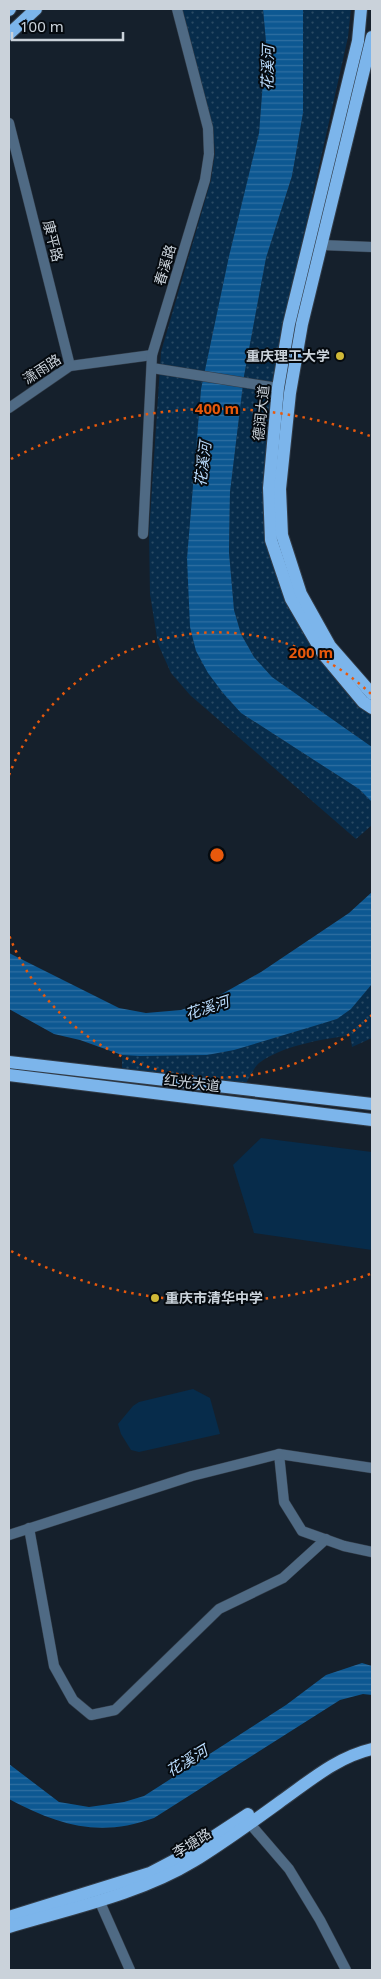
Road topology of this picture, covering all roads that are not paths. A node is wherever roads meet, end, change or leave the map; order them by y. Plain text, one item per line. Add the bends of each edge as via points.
1 (36, 9) edge
2 (178, 9) edge
3 (361, 9) edge
4 (9, 34) edge
5 (372, 36) edge
6 (9, 123) edge
7 (322, 245) junction
8 (372, 247) edge
9 (152, 355) junction
10 (70, 366) junction
11 (152, 368) junction
12 (272, 387) junction
13 (9, 408) edge
14 (143, 534) dead end
15 (372, 694) edge
16 (372, 708) edge
17 (9, 1062) edge
18 (9, 1075) edge
19 (372, 1104) edge
20 (372, 1120) edge
21 (279, 1454) junction
22 (372, 1468) edge
23 (29, 1528) junction
24 (9, 1535) edge
25 (326, 1539) junction
26 (372, 1552) edge
27 (372, 1742) edge
28 (372, 1749) edge
29 (247, 1821) junction
30 (99, 1900) junction
31 (9, 1917) edge
32 (9, 1927) edge
33 (130, 1970) edge
34 (346, 1970) edge

1 - 4 main road
2 - 9 street, 春溪路 via 208,128 209,154 205,180
3 - 12 main road, 德润大道 via 358,41
5 - 7 main road, 德润大道
6 - 10 street, 康平路
7 - 8 street
7 - 15 main road, 德润大道 via 302,324 290,393 280,489 282,535 301,594 330,646
9 - 10 street, 潇雨路
9 - 11 street, 春溪路
10 - 13 street, 潇雨路
11 - 12 street
11 - 14 street, 春溪路
12 - 16 main road, 德润大道 via 271,540 291,599 322,654 363,702
17 - 19 main road, 红光大道
18 - 20 main road, 红光大道
21 - 22 street
21 - 23 street via 192,1476
21 - 25 street via 284,1502 302,1531
23 - 24 street
23 - 25 street via 54,1666 73,1700 91,1715 115,1710 219,1608 283,1578
25 - 26 street
27 - 29 main road, 李塘路 via 354,1746 326,1760
28 - 29 main road, 李塘路 via 330,1766
29 - 30 main road, 李塘路 via 174,1872
29 - 31 main road, 李塘路 via 150,1872
29 - 34 street via 289,1869
30 - 32 main road, 李塘路
30 - 33 street

